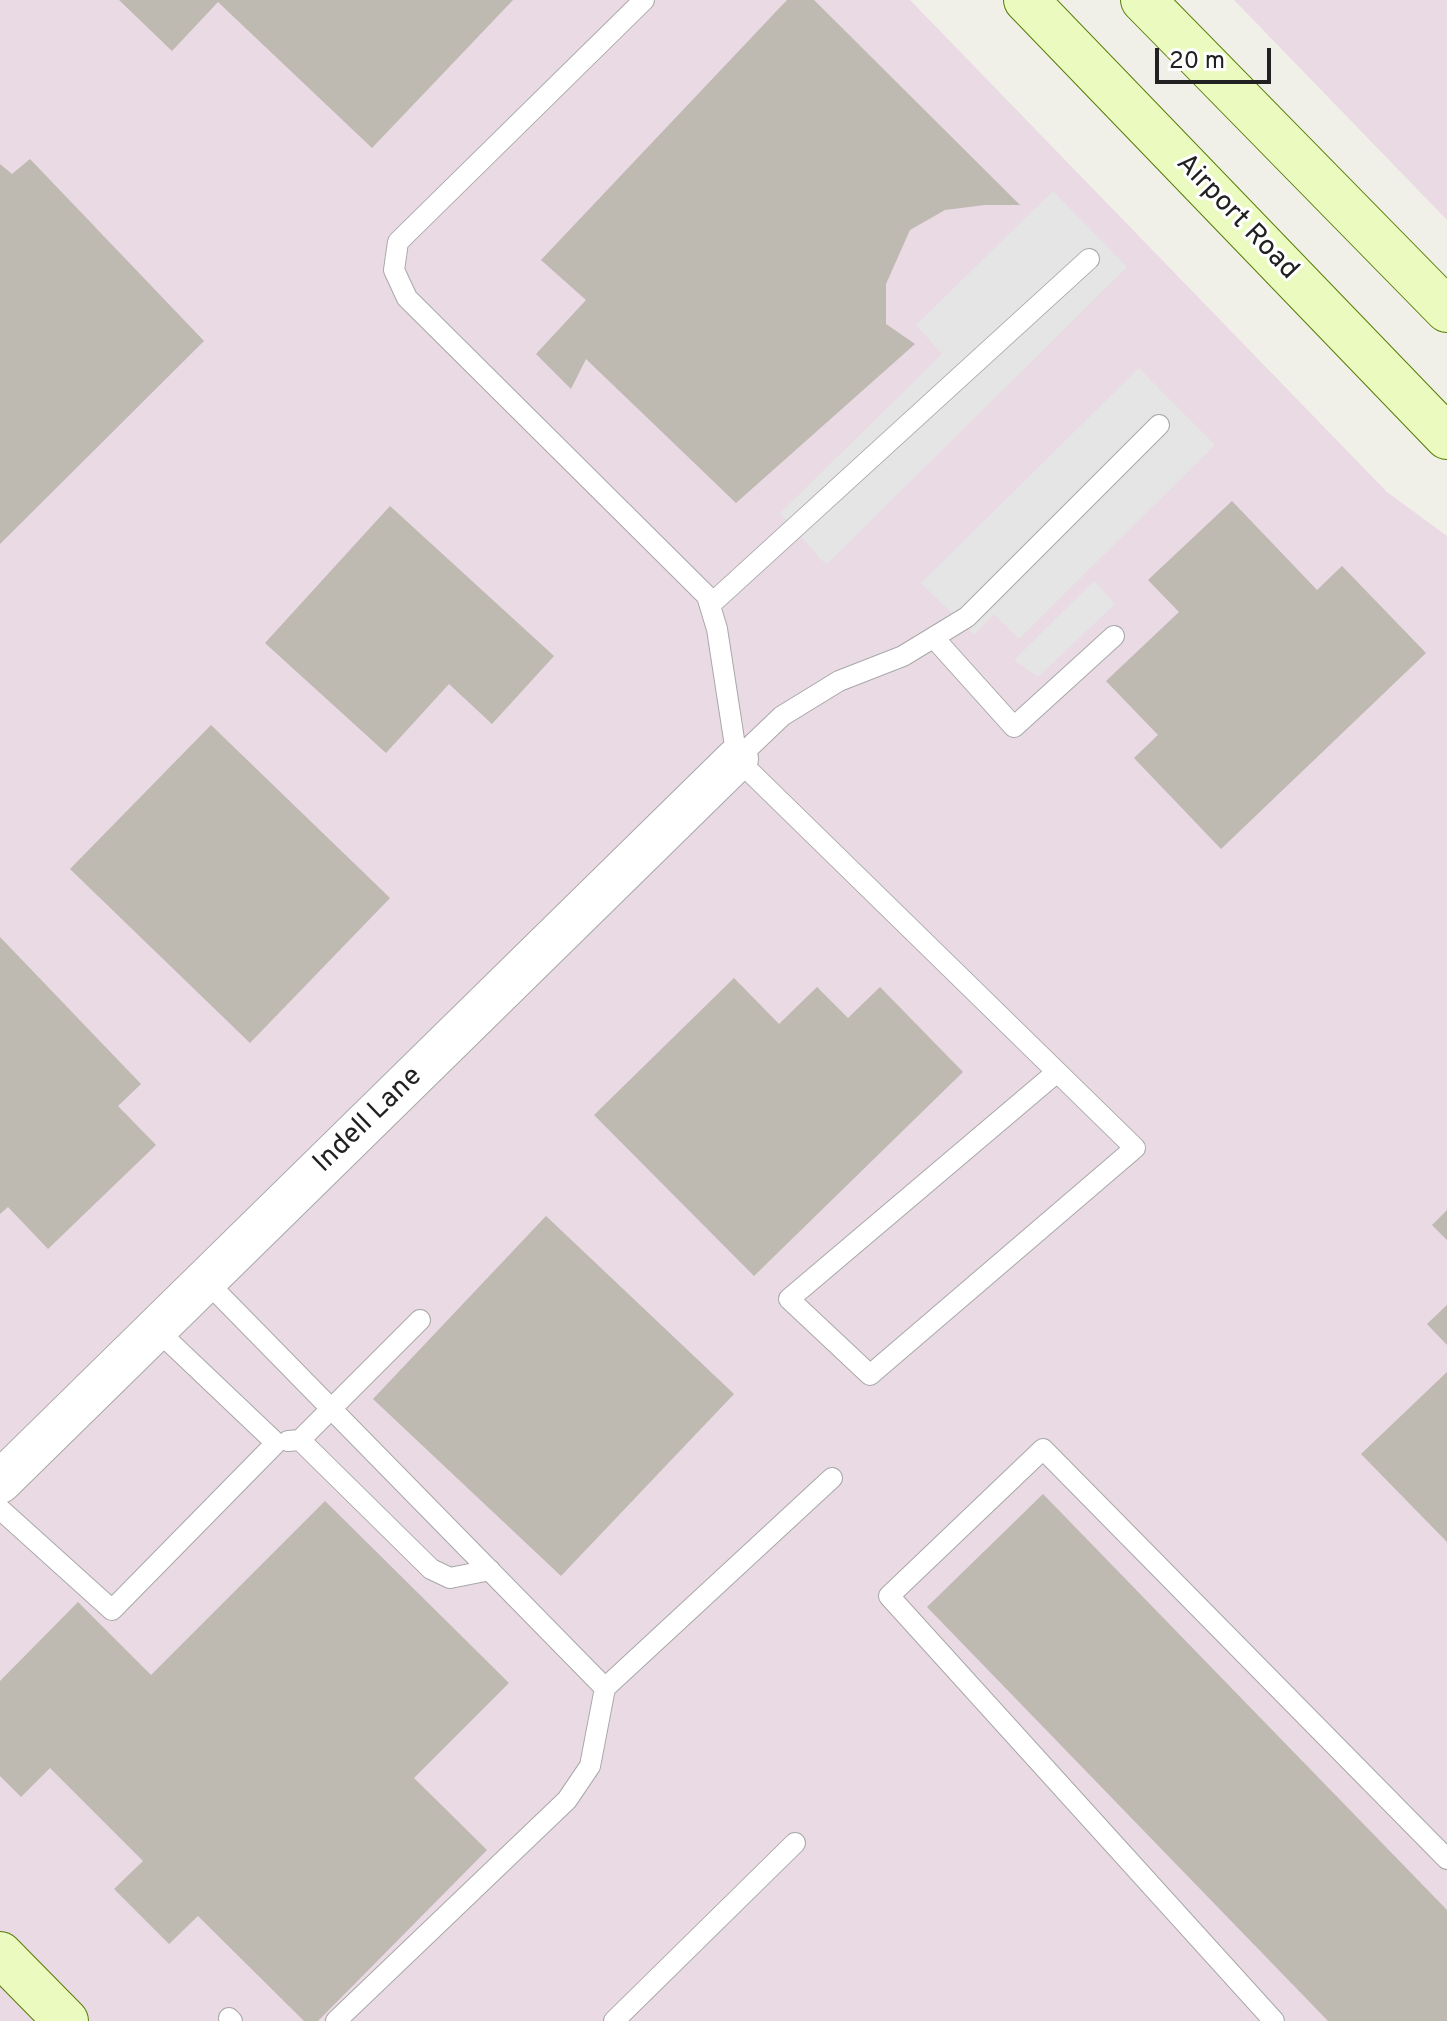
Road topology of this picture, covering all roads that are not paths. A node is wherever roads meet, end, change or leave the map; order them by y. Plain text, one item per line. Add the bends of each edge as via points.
1 (644, 0) edge
2 (1026, 0) edge
3 (1143, 0) edge
4 (1089, 259) dead end
5 (1447, 310) edge
6 (1159, 425) dead end
7 (1447, 437) edge
8 (710, 605) junction
9 (1114, 636) dead end
10 (934, 638) junction
11 (737, 759) junction
12 (1057, 1072) junction
13 (206, 1281) junction
14 (420, 1320) dead end
15 (156, 1329) junction
16 (332, 1410) junction
17 (300, 1440) junction
18 (276, 1443) junction
19 (832, 1478) dead end
20 (0, 1482) edge
21 (0, 1509) edge
22 (490, 1570) junction
23 (605, 1688) junction
24 (795, 1843) dead end
25 (1447, 1859) edge
26 (0, 1954) edge
27 (66, 2021) edge
28 (336, 2021) edge
29 (614, 2021) edge
30 (1274, 2021) edge

1 - 8 lane via 398,242 394,270 407,298 707,596
2 - 7 main road, Airport Road
3 - 5 main road
4 - 8 lane
6 - 10 lane via 967,617
8 - 11 lane
9 - 10 lane via 1014,727
10 - 11 lane via 839,681 782,716
11 - 12 lane
11 - 13 street, Indell Lane
12 - 12 lane via 789,1299 870,1375 1135,1148
13 - 15 street, Indell Lane
13 - 16 lane
14 - 16 lane
15 - 18 lane
15 - 20 street, Indell Lane
16 - 17 lane
16 - 22 lane
17 - 18 lane
17 - 22 lane via 431,1569 450,1578
18 - 21 lane via 112,1610
19 - 23 lane
22 - 23 lane
23 - 28 lane via 590,1766 567,1800
24 - 29 lane
25 - 30 lane via 1043,1449 889,1596
26 - 27 main road

